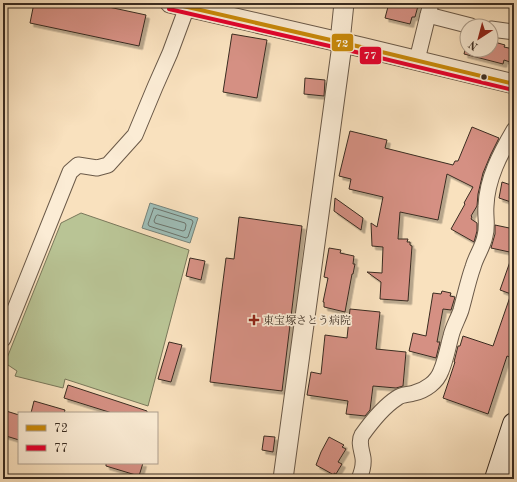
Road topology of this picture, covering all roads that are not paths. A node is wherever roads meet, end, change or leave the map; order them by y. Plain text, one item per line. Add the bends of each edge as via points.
1 (344, 3) edge
2 (178, 5) edge
3 (429, 9) edge
4 (459, 21) edge
5 (499, 30) edge
6 (514, 32) edge
7 (342, 42) junction
8 (417, 60) junction
9 (514, 84) edge
10 (514, 130) edge
11 (3, 339) edge
12 (514, 424) edge
13 (284, 479) edge
14 (360, 479) edge
15 (496, 479) edge

1 - 7 street via 340,32
2 - 7 street
2 - 11 street via 170,54 135,136 108,165 97,168 78,165 70,172
3 - 4 street
3 - 8 street
5 - 6 street
7 - 8 street
7 - 13 street
8 - 9 street
10 - 14 street via 500,154 490,181 484,244 472,268 466,295 439,377 424,389 398,396 370,424 361,437 363,467
12 - 15 main road

